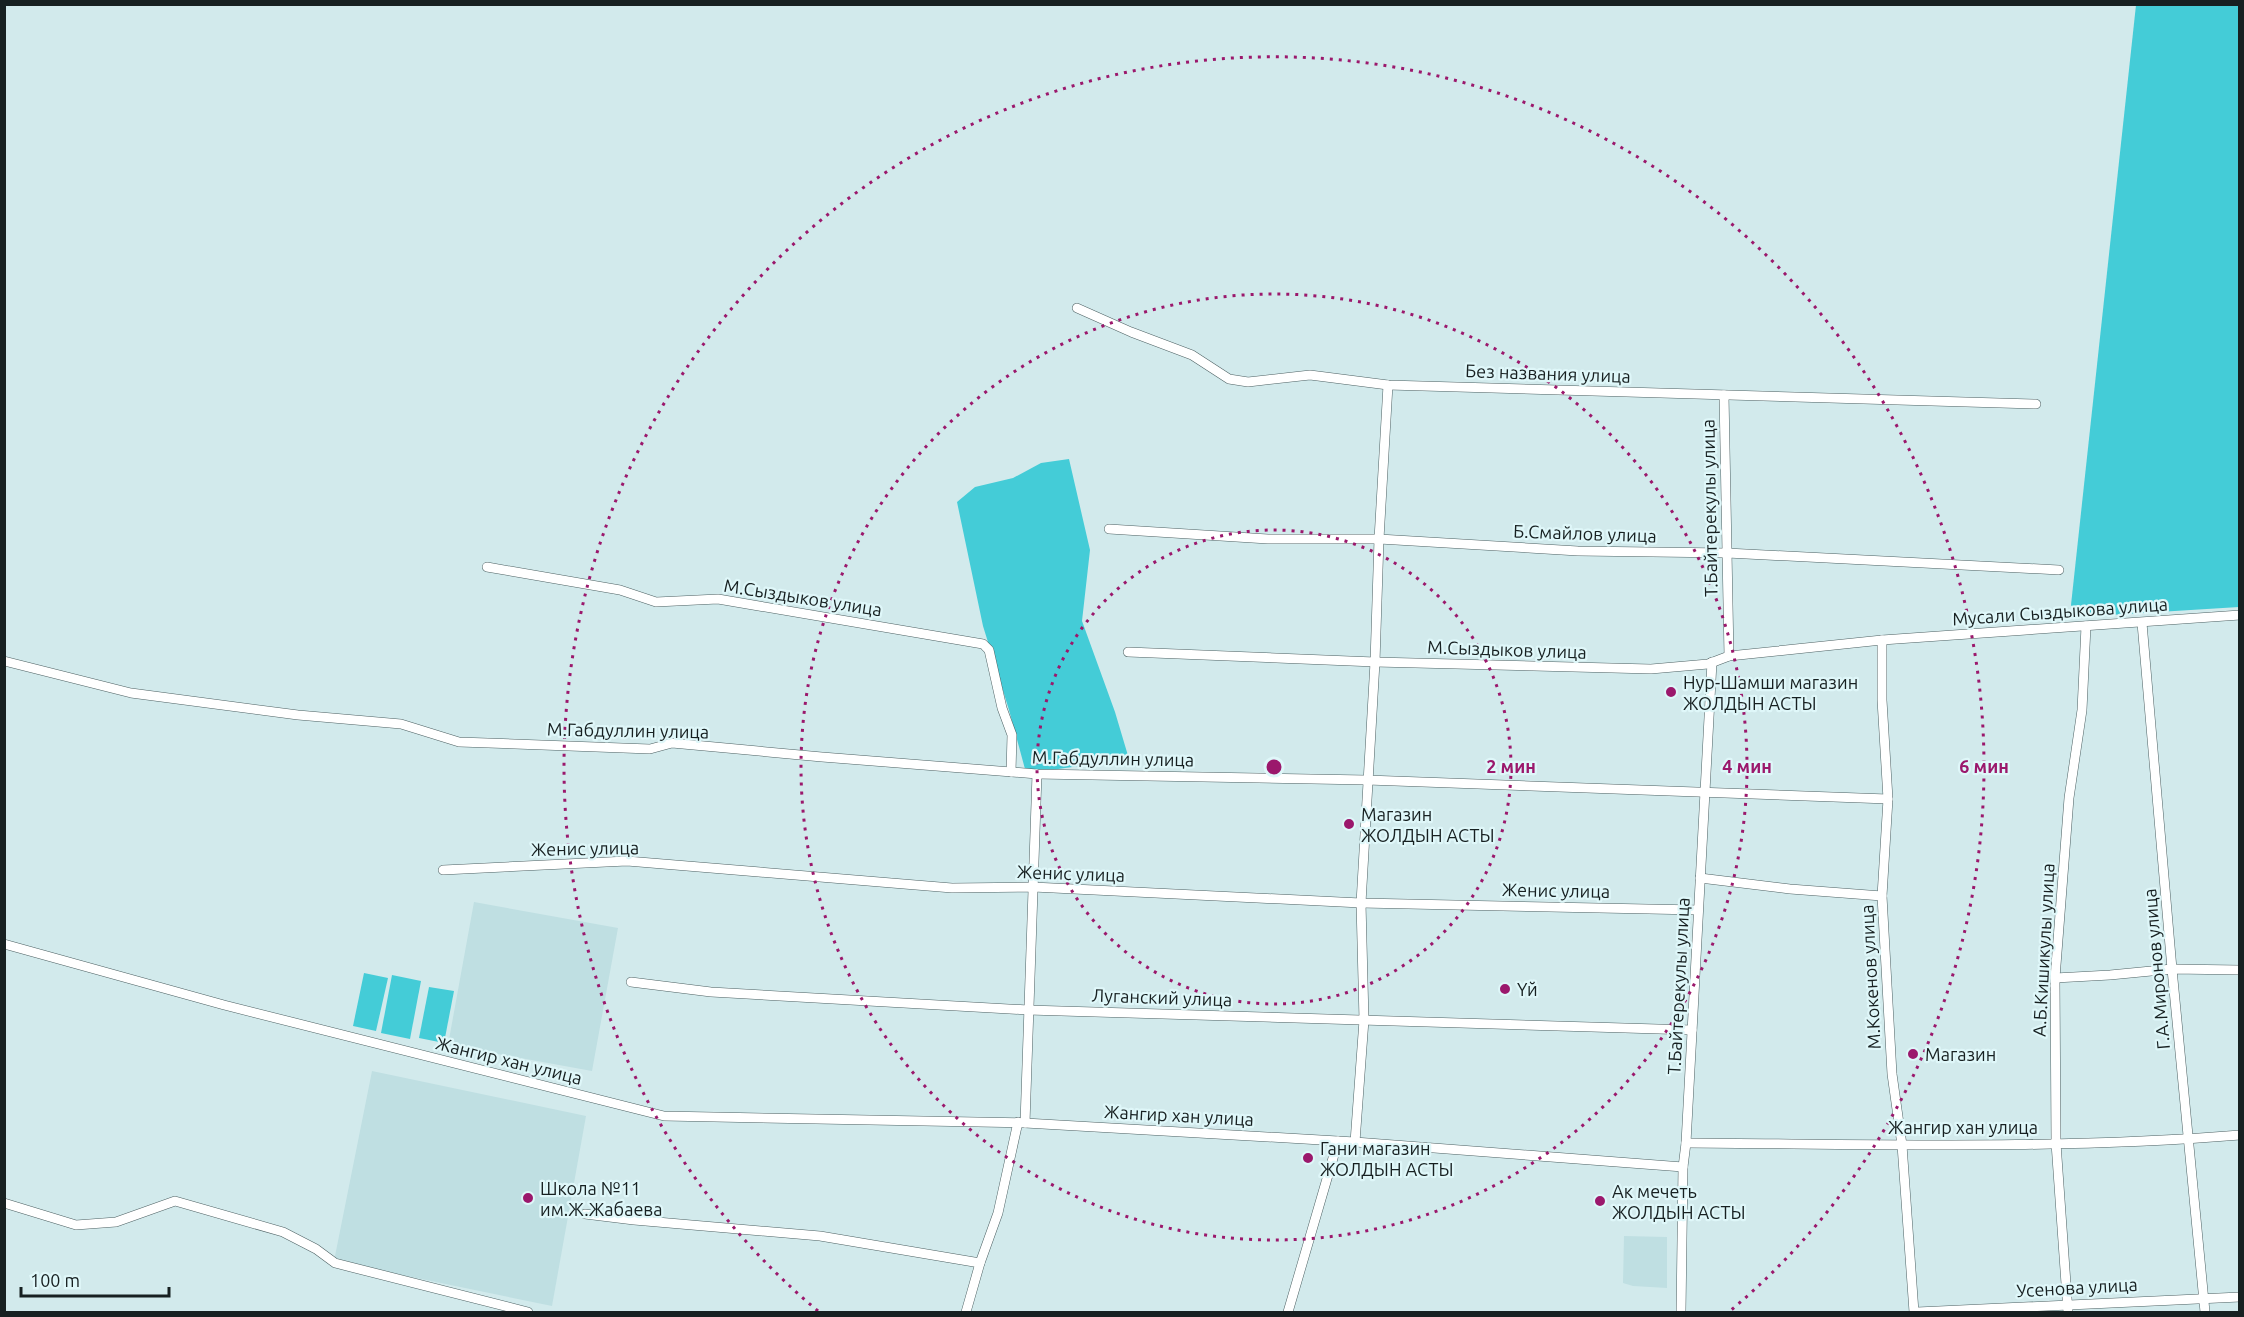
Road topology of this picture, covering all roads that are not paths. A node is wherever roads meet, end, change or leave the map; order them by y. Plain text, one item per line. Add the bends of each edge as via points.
1 (1077, 308) dead end
2 (1388, 385) junction
3 (1724, 394) junction
4 (2036, 404) dead end
5 (1109, 529) dead end
6 (1379, 538) junction
7 (1727, 553) junction
8 (487, 567) dead end
9 (2059, 570) dead end
10 (2240, 615) edge
11 (2142, 623) junction
12 (2085, 626) junction
13 (1882, 639) junction
14 (1128, 652) dead end
15 (1729, 656) junction
16 (4, 661) edge
17 (1375, 662) junction
18 (1712, 662) junction
19 (1011, 772) junction
20 (1037, 774) junction
21 (1367, 780) junction
22 (1704, 792) junction
23 (1888, 799) junction
24 (443, 870) dead end
25 (1700, 878) junction
26 (1033, 887) junction
27 (1882, 896) junction
28 (1361, 903) junction
29 (1698, 910) junction
30 (4, 944) edge
31 (2172, 969) junction
32 (2240, 970) edge
33 (2055, 978) junction
34 (631, 982) dead end
35 (1028, 1010) junction
36 (1364, 1020) junction
37 (1692, 1030) junction
38 (1022, 1122) junction
39 (2240, 1135) edge
40 (2189, 1139) junction
41 (1338, 1141) junction
42 (1355, 1142) junction
43 (1686, 1143) junction
44 (2056, 1143) junction
45 (1902, 1145) junction
46 (1683, 1167) junction
47 (4, 1203) edge
48 (585, 1214) dead end
49 (980, 1263) junction
50 (2203, 1297) junction
51 (2240, 1297) edge
52 (2068, 1308) edge
53 (528, 1312) edge
54 (966, 1312) edge
55 (1288, 1312) edge
56 (1681, 1312) edge
57 (1916, 1312) edge
58 (2205, 1312) edge

1 - 2 street, Без названия улица via 1191,355 1229,379 1248,382 1310,375
2 - 3 street, Без названия улица
2 - 6 street
3 - 4 street, Без названия улица
3 - 7 street, Т.Байтерекулы улица
5 - 6 street, Б.Смайлов улица via 1268,539
6 - 7 street, Б.Смайлов улица via 1578,551
6 - 17 street
7 - 9 street, Б.Смайлов улица
7 - 15 street, Т.Байтерекулы улица
8 - 19 street, М.Сыздыков улица via 620,590 656,602 718,599 983,644 989,651 1012,735
10 - 11 street, Мусали Сыздыкова улица
11 - 12 street, Мусали Сыздыкова улица
11 - 31 street, Г.А.Миронов улица
12 - 13 street, Мусали Сыздыкова улица
12 - 33 street, А.Б.Кишикулы улица via 2082,710 2069,798
13 - 15 street, М.Сыздыков улица
13 - 23 street, М.Кокенов улица
14 - 17 street, М.Сыздыков улица
15 - 18 street, М.Сыздыков улица
16 - 19 street, М.Габдуллин улица via 131,693 401,724 459,742 650,749 672,743
17 - 18 street, М.Сыздыков улица via 1651,669
17 - 21 street
18 - 22 street, Т.Байтерекулы улица
19 - 20 street, М.Габдуллин улица
20 - 21 street, М.Габдуллин улица
20 - 26 street
21 - 22 street, М.Габдуллин улица
21 - 28 street
22 - 23 street, М.Габдуллин улица
22 - 25 street, Т.Байтерекулы улица
23 - 27 street, М.Кокенов улица
24 - 26 street, Женис улица via 627,861 952,888
25 - 27 street
25 - 29 street, Т.Байтерекулы улица
26 - 28 street, Женис улица
26 - 35 street
27 - 45 street, М.Кокенов улица via 1892,1074
28 - 29 street, Женис улица
28 - 36 street
29 - 37 street, Т.Байтерекулы улица
30 - 38 street, Жангир хан улица via 224,1005 664,1116
31 - 32 street
31 - 33 street
31 - 40 street, Г.А.Миронов улица
33 - 44 street, А.Б.Кишикулы улица
34 - 35 street, Луганский улица via 711,992
35 - 36 street, Луганский улица
35 - 38 street
36 - 37 street, Луганский улица
36 - 42 street
37 - 43 street, Т.Байтерекулы улица
38 - 41 street, Жангир хан улица
38 - 49 street
39 - 40 street, Жангир хан улица
40 - 44 street, Жангир хан улица
40 - 50 street, Г.А.Миронов улица
41 - 42 street, Жангир хан улица
41 - 55 street
42 - 46 street, Жангир хан улица
43 - 45 street, Жангир хан улица
43 - 46 street, Т.Байтерекулы улица
44 - 45 street, Жангир хан улица
44 - 52 street, А.Б.Кишикулы улица
45 - 57 street, М.Кокенов улица
46 - 56 street, Т.Байтерекулы улица
47 - 53 street via 76,1225 116,1222 175,1201 282,1232 334,1263
48 - 49 street via 820,1236
49 - 54 street
50 - 51 street, Усенова улица
50 - 52 street, Усенова улица
50 - 58 street, Г.А.Миронов улица
52 - 57 street, Усенова улица

